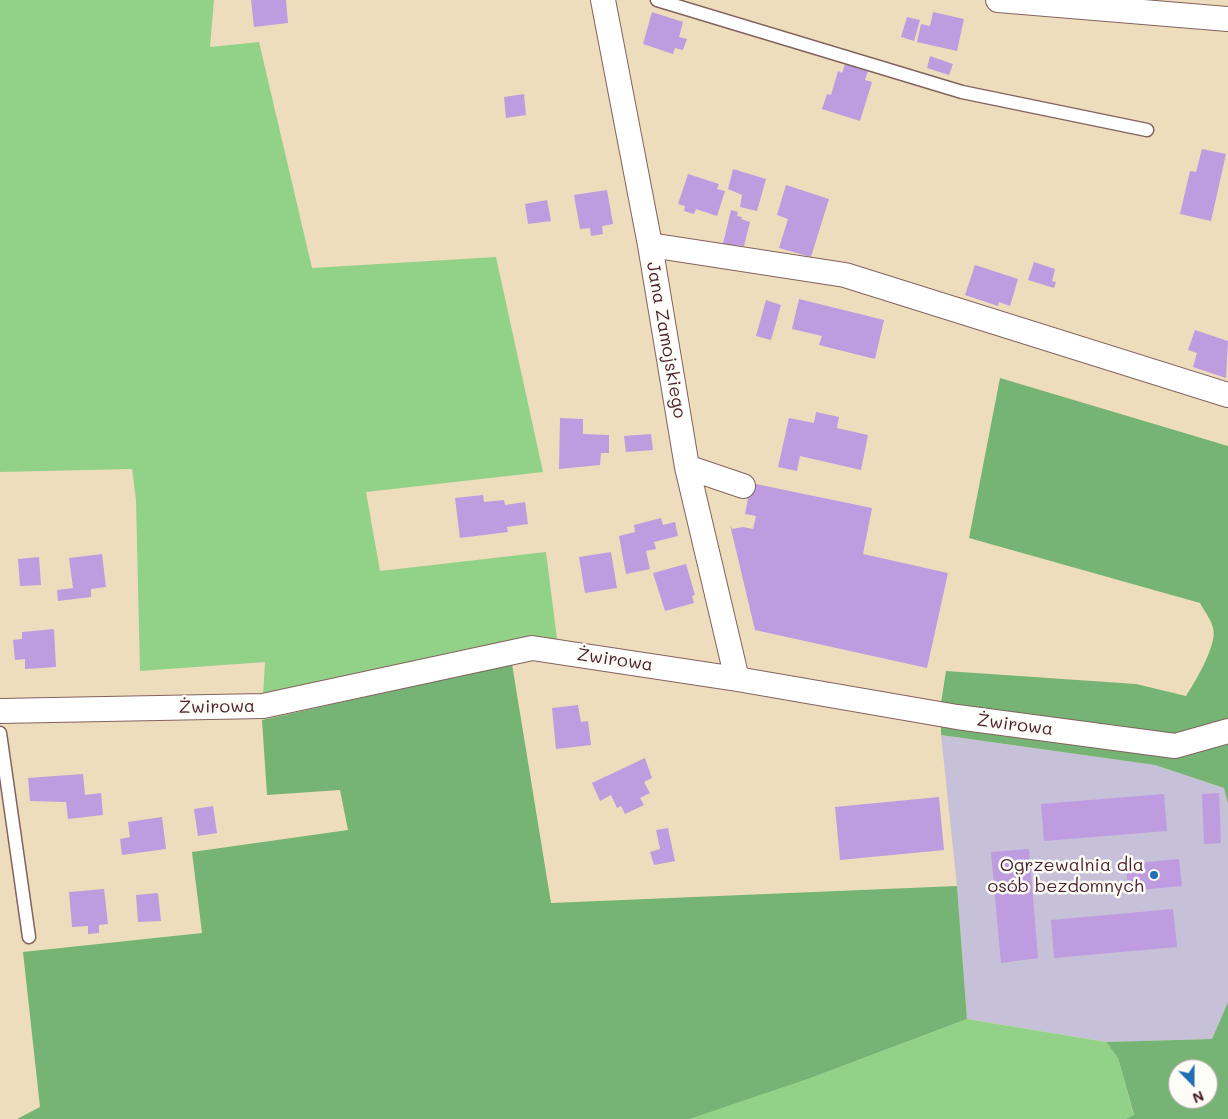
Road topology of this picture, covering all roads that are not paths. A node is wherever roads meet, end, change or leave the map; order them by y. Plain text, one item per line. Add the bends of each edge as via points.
1 (603, 0) edge
2 (657, 0) edge
3 (998, 0) edge
4 (1228, 19) edge
5 (1147, 130) dead end
6 (650, 245) junction
7 (1228, 395) edge
8 (687, 467) junction
9 (743, 486) dead end
10 (737, 679) junction
11 (0, 711) edge
12 (1228, 731) edge
13 (0, 733) edge
14 (29, 937) dead end

1 - 6 street, Jana Zamojskiego
2 - 5 lane via 962,92
3 - 4 street
6 - 7 street via 845,275
6 - 8 street, Jana Zamojskiego
8 - 9 street
8 - 10 street, Jana Zamojskiego
10 - 11 street, Żwirowa via 532,648 263,706
10 - 12 street, Żwirowa via 957,718 1175,746
13 - 14 lane

